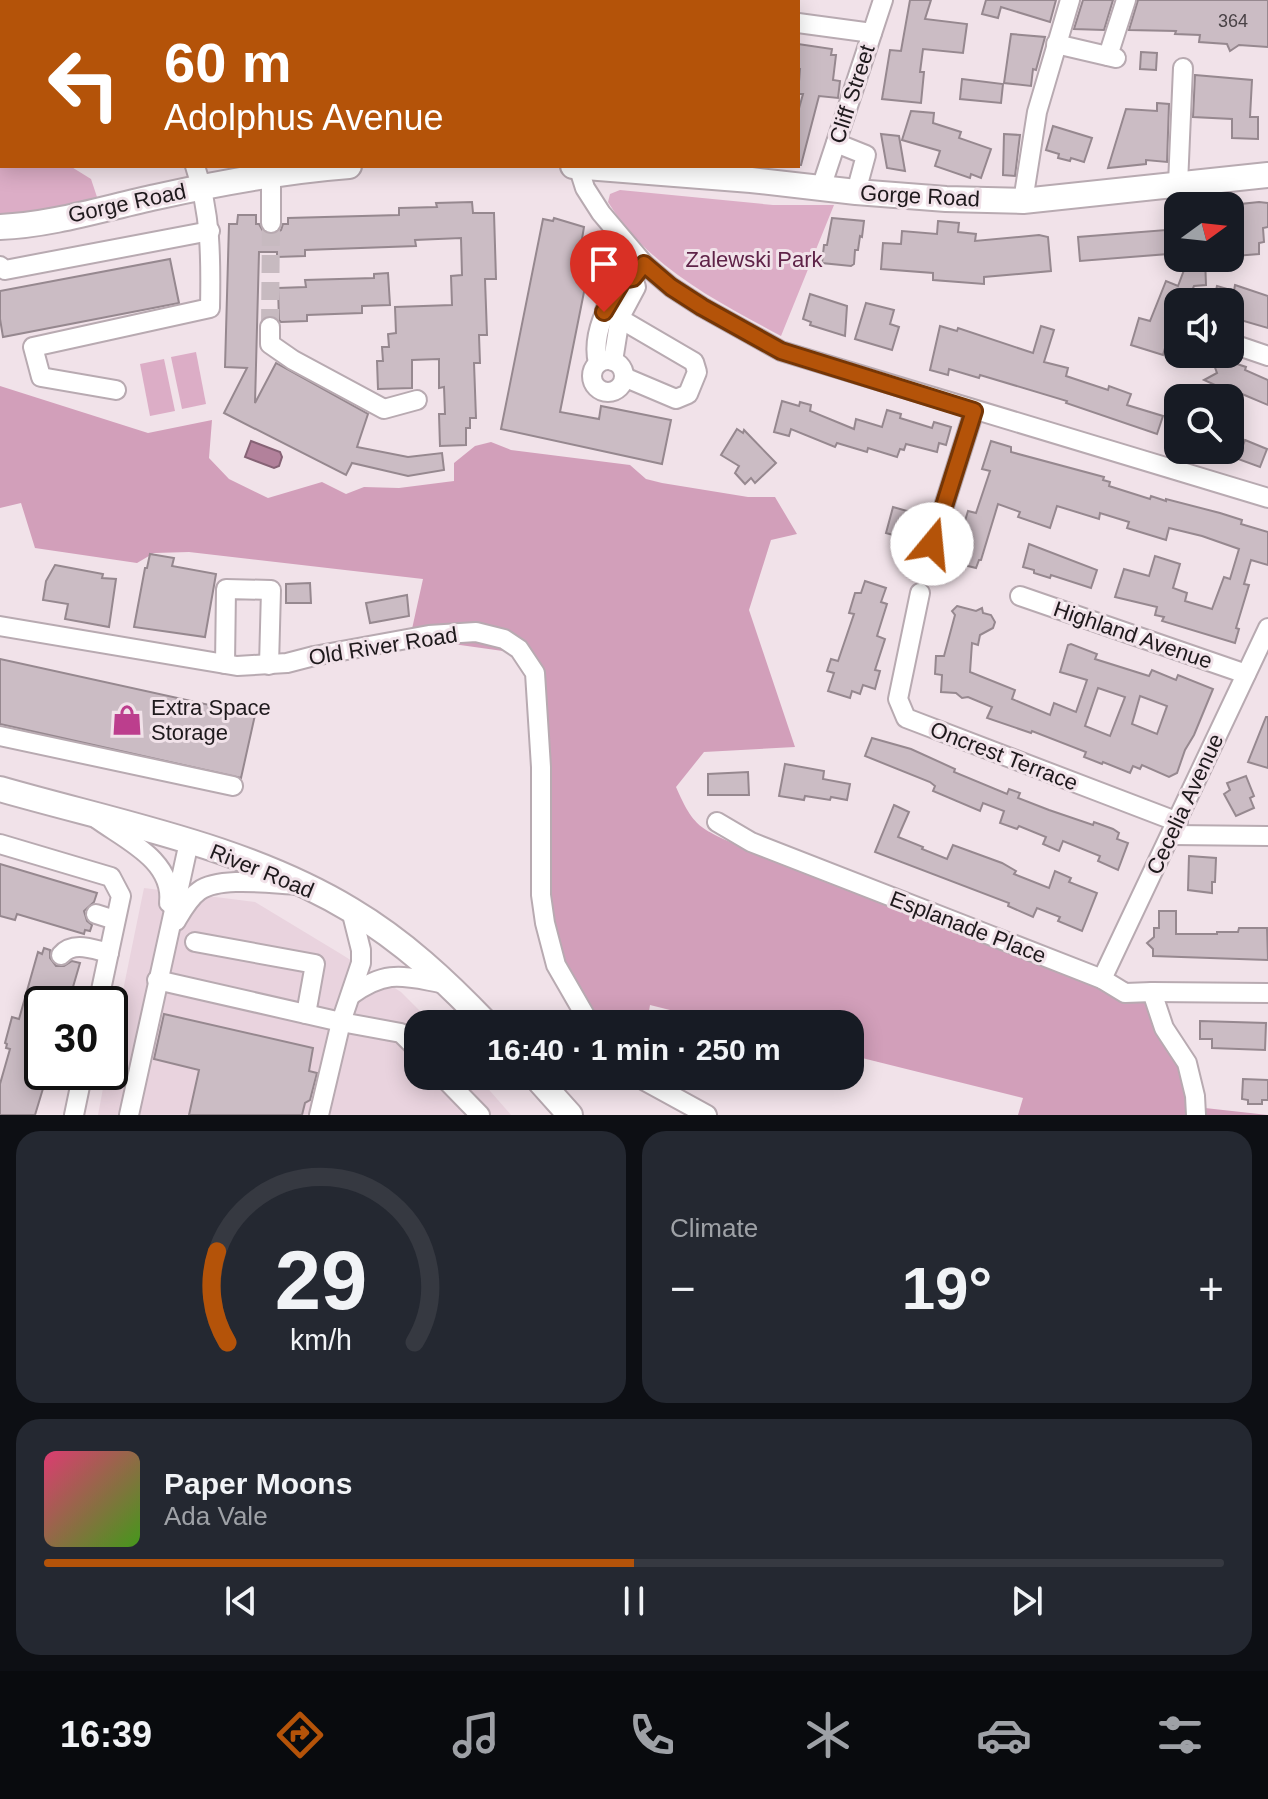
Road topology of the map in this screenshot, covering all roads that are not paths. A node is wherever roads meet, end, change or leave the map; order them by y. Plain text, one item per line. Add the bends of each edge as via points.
1 (883, 0) edge
2 (1070, 0) edge
3 (1126, 0) edge
4 (800, 23) edge
5 (872, 33) junction
6 (1056, 44) junction
7 (1183, 68) dead end
8 (836, 143) junction
9 (332, 168) edge
10 (576, 168) edge
11 (628, 168) edge
12 (654, 169) edge
13 (271, 175) junction
14 (1268, 175) edge
15 (199, 176) edge
16 (1178, 184) junction
17 (821, 188) junction
18 (856, 192) junction
19 (1023, 201) junction
20 (271, 223) tunnel mouth
21 (0, 227) edge
22 (210, 231) junction
23 (0, 266) edge
24 (638, 271) junction
25 (612, 313) junction
26 (270, 327) tunnel mouth
27 (1244, 348) edge
28 (1268, 356) edge
29 (606, 362) junction
30 (624, 377) junction
31 (116, 390) dead end
32 (417, 400) dead end
33 (974, 411) junction
34 (1268, 498) edge
35 (932, 544) dead end
36 (920, 593) dead end
37 (1020, 596) dead end
38 (0, 626) edge
39 (1268, 628) edge
40 (225, 664) junction
41 (269, 665) junction
42 (1246, 674) junction
43 (0, 736) edge
44 (233, 786) dead end
45 (0, 789) edge
46 (91, 815) junction
47 (717, 822) dead end
48 (1175, 828) junction
49 (1268, 836) edge
50 (189, 842) junction
51 (0, 844) edge
52 (303, 885) junction
53 (351, 910) junction
54 (96, 914) dead end
55 (115, 920) junction
56 (169, 929) junction
57 (195, 942) dead end
58 (109, 953) junction
59 (61, 955) dead end
60 (1102, 979) junction
61 (157, 980) junction
62 (449, 984) junction
63 (102, 986) edge
64 (1152, 992) junction
65 (1268, 993) edge
66 (351, 995) junction
67 (474, 1010) edge
68 (582, 1010) edge
69 (306, 1014) junction
70 (341, 1022) junction
71 (404, 1036) edge
72 (79, 1090) edge
73 (456, 1090) edge
74 (547, 1090) edge
75 (661, 1090) edge
76 (565, 1110) edge
77 (74, 1115) edge
78 (129, 1115) edge
79 (319, 1115) edge
80 (480, 1115) edge
81 (707, 1115) edge
82 (1196, 1115) edge

1 - 5 street, Cliff Street
2 - 6 street
3 - 6 street via 1112,57
4 - 5 street
5 - 8 street, Cliff Street
6 - 19 street via 1037,112
7 - 16 street
8 - 17 street, Cliff Street
8 - 18 street via 866,155
9 - 13 main road, Gorge Road
10 - 24 street
11 - 12 main road, Gorge Road
12 - 17 main road, Gorge Road
13 - 15 main road, Gorge Road
13 - 20 street
14 - 16 main road, Gorge Road
15 - 21 main road, Gorge Road via 43,221
15 - 22 street
16 - 19 main road, Gorge Road
17 - 18 main road, Gorge Road
18 - 19 main road, Gorge Road
22 - 23 street via 5,270
22 - 31 street via 210,308 33,347 41,377
24 - 25 street via 623,280
24 - 33 street via 781,351
25 - 29 street via 597,345
25 - 30 street via 694,362 697,372 688,394 676,399
26 - 32 street via 270,344 384,409
27 - 28 street
29 - 30 street via 621,367
29 - 30 street via 592,377 600,390 616,390
33 - 34 street
33 - 35 street
36 - 48 street, Oncrest Terrace via 898,699 906,718
37 - 42 street, Highland Avenue
38 - 40 street, Old River Road
39 - 42 street, Cecelia Avenue
40 - 41 street, Old River Road
40 - 41 street via 226,589 271,590
41 - 68 street, Old River Road via 429,635 476,632 519,649 535,673 545,923 556,965
42 - 48 street, Cecelia Avenue
43 - 44 street
45 - 46 main road, River Road
46 - 50 main road, River Road
46 - 56 street via 163,869 171,891
47 - 60 street, Esplanade Place via 751,842
48 - 49 street, Oncrest Terrace
48 - 60 street, Cecelia Avenue
50 - 52 main road, River Road
50 - 56 street
51 - 55 street via 111,877 121,896
52 - 53 main road, River Road
52 - 56 street via 219,883 200,891
53 - 62 main road, River Road
53 - 66 street via 361,950
54 - 55 street
55 - 58 street
56 - 61 street
57 - 69 street via 315,964
58 - 59 street via 72,947
58 - 63 street
60 - 64 street, Esplanade Place via 1125,993
61 - 69 street
61 - 78 street
62 - 66 street via 391,975 370,981
62 - 67 main road, River Road
64 - 65 street, Esplanade Place
64 - 82 street via 1164,1028 1187,1063
66 - 70 street
69 - 70 street
70 - 71 street
70 - 79 street
72 - 77 street
73 - 80 street
74 - 76 main road
75 - 81 street

